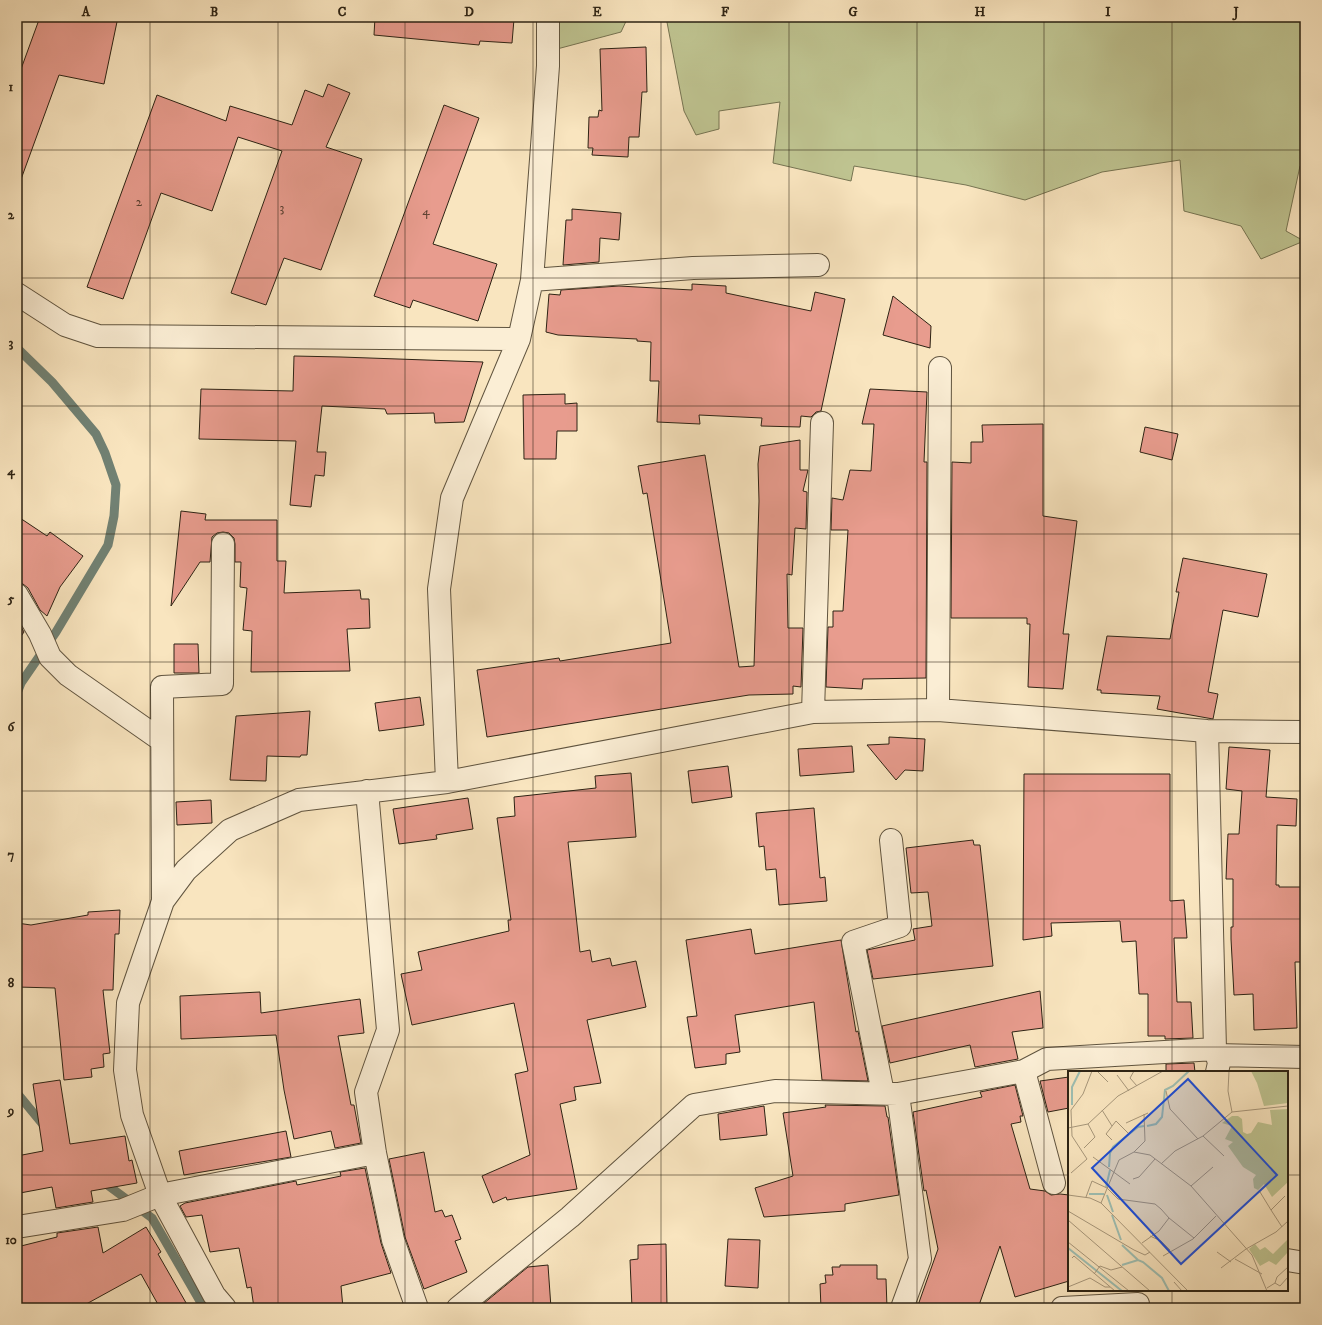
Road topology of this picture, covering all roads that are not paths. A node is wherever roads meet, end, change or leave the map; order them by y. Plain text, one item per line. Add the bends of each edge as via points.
1 (548, 17) edge
2 (818, 265) dead end
3 (532, 280) junction
4 (17, 294) edge
5 (519, 339) junction
6 (940, 368) dead end
7 (822, 423) dead end
8 (223, 544) dead end
9 (17, 595) edge
10 (938, 710) junction
11 (813, 712) junction
12 (1207, 731) junction
13 (1305, 732) edge
14 (161, 740) junction
15 (447, 782) junction
16 (367, 791) junction
17 (891, 840) dead end
18 (163, 901) junction
19 (1305, 1057) edge
20 (1216, 1059) edge
21 (1024, 1071) junction
22 (891, 1094) junction
23 (375, 1153) junction
24 (1054, 1183) dead end
25 (160, 1195) junction
26 (17, 1227) edge
27 (1288, 1260) edge
28 (1305, 1262) edge
29 (1141, 1301) edge
30 (225, 1308) edge
31 (418, 1308) edge
32 (458, 1308) edge
33 (902, 1308) edge
34 (1062, 1308) edge

1 - 3 street via 548,66
2 - 3 street via 693,268
3 - 5 street
4 - 5 street via 65,325 98,336
5 - 15 street via 452,498 439,590
6 - 10 street
7 - 11 street
8 - 14 street via 222,684 162,687
9 - 14 street via 50,657 68,675
10 - 11 street
10 - 12 street
11 - 15 street
12 - 13 street
12 - 20 street
14 - 18 street
15 - 16 street
16 - 18 street via 299,800 230,830 186,870
16 - 23 street via 388,1030 366,1092
17 - 22 street via 900,926 853,942
18 - 25 street via 128,1003 126,1070 132,1115
19 - 20 street
20 - 21 street via 1047,1058
21 - 22 street
21 - 24 street
22 - 32 street via 775,1092 694,1105 570,1217
22 - 33 street via 920,1259
23 - 25 street
23 - 31 street via 393,1240
25 - 26 street via 123,1210
25 - 30 street via 214,1295
27 - 28 street
29 - 34 street

